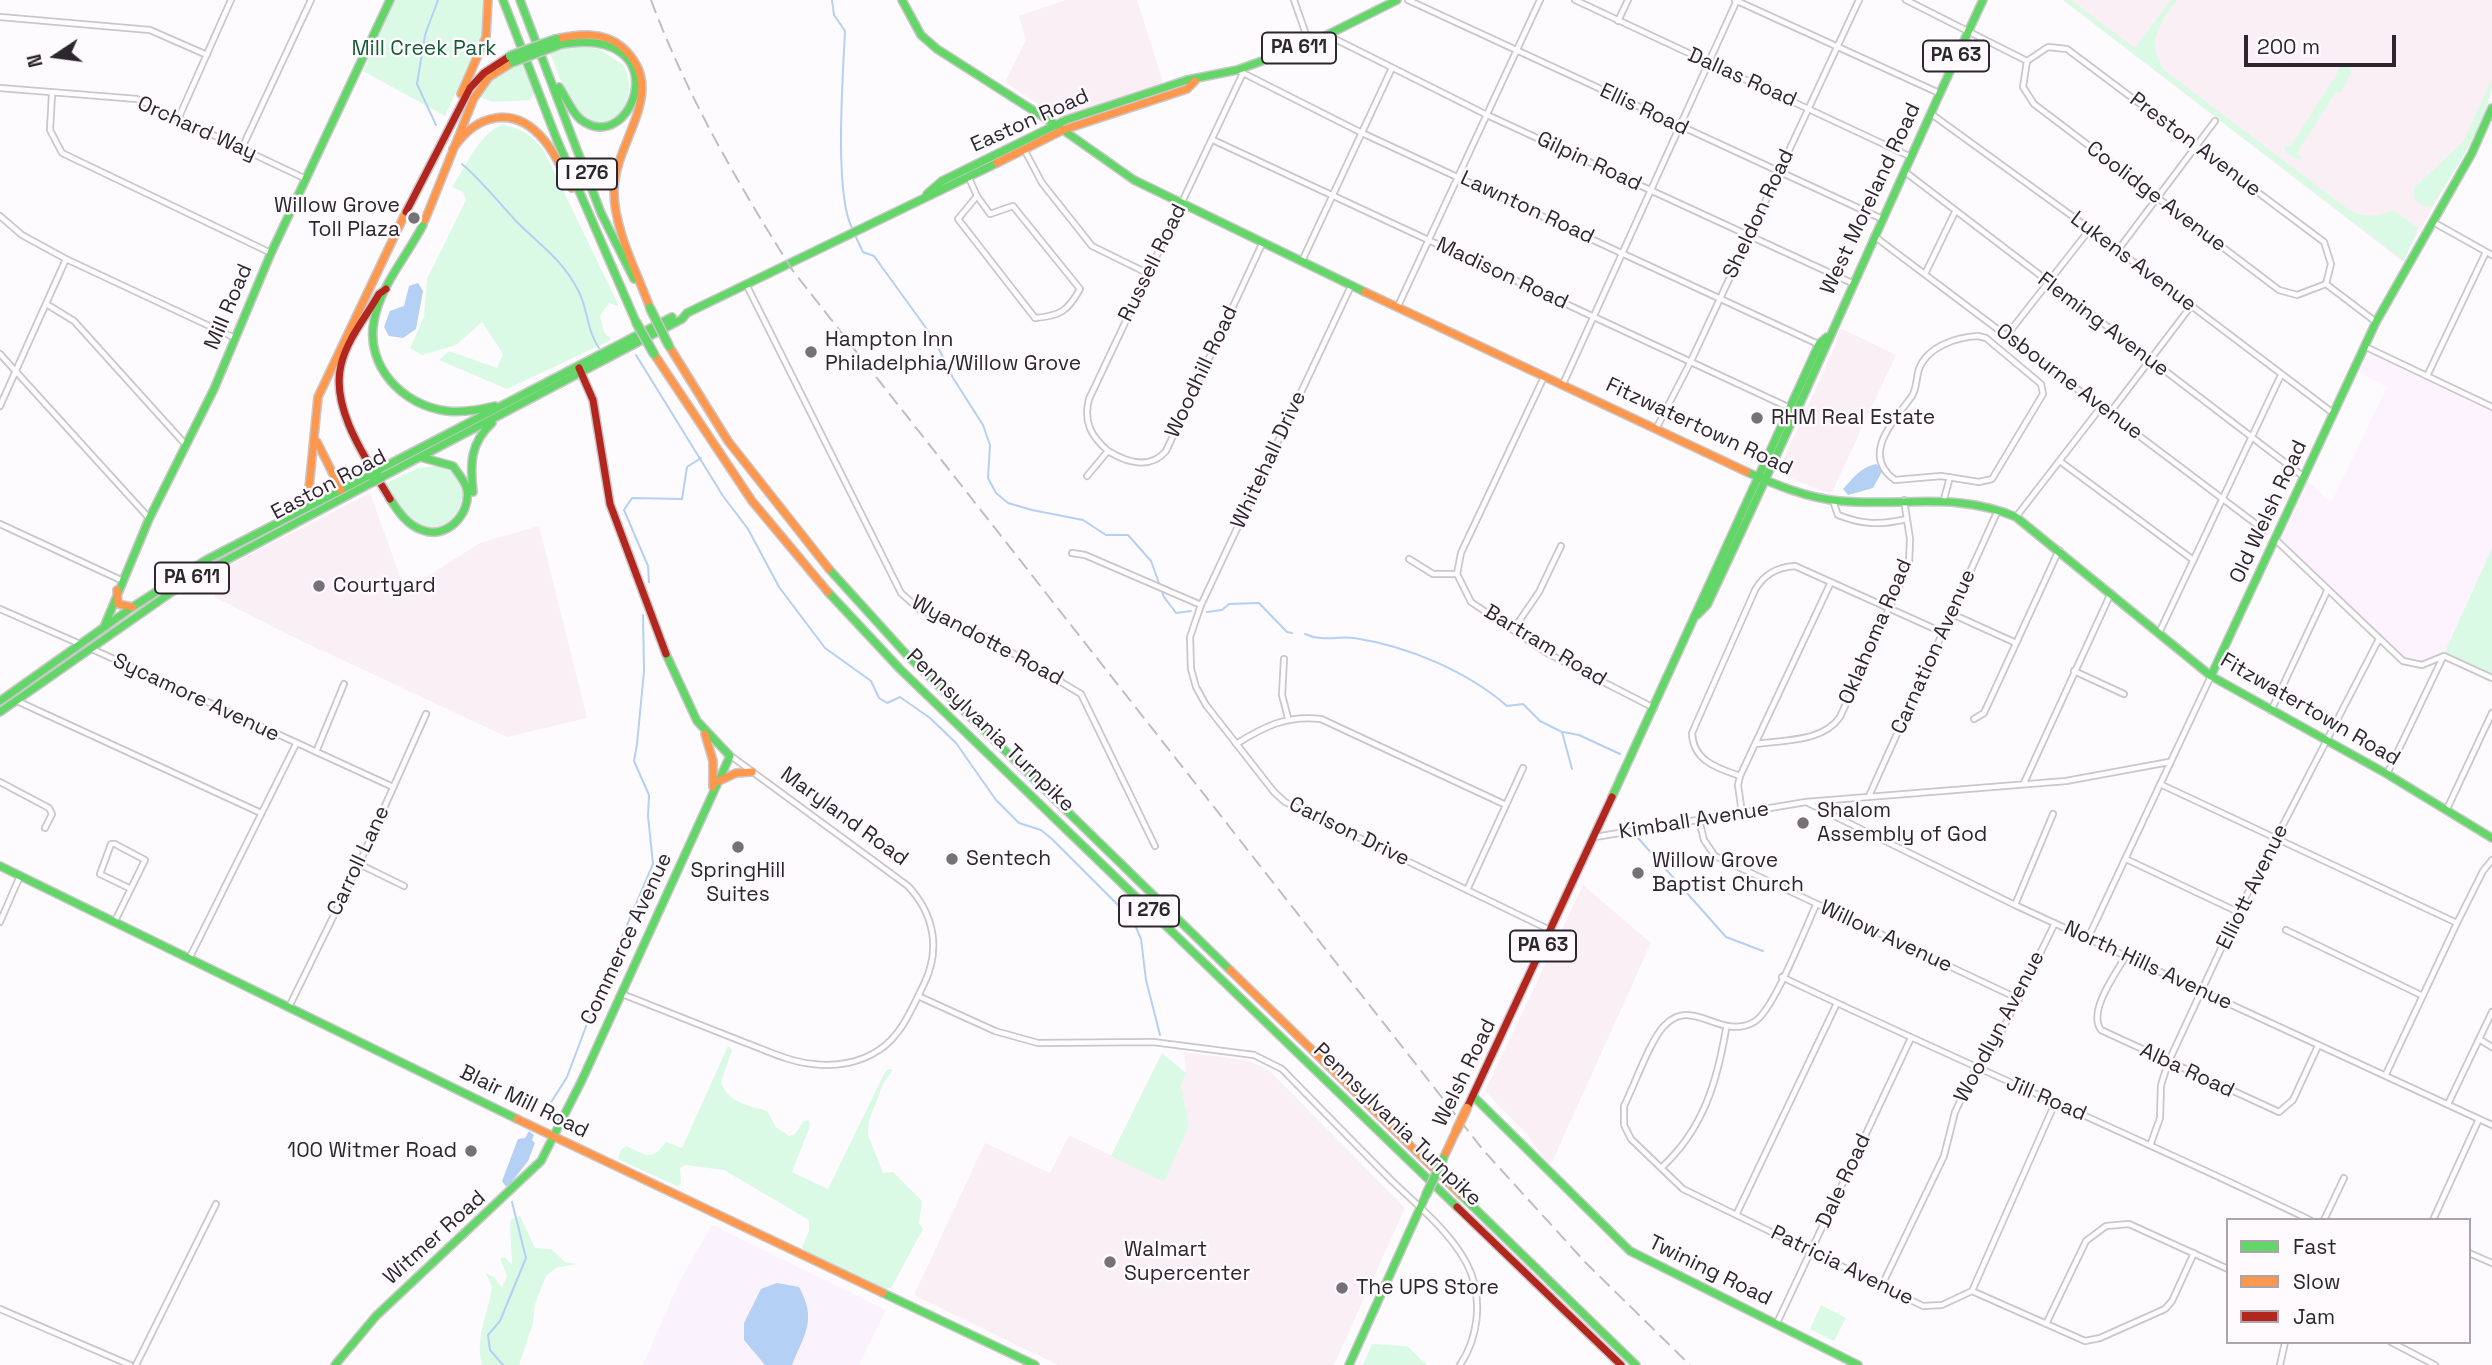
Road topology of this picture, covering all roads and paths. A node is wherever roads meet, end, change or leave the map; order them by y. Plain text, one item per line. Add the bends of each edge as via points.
1 (231, 0) edge
2 (311, 0) edge
3 (390, 0) edge
4 (488, 0) edge
5 (503, 0) edge
6 (520, 0) edge
7 (902, 0) edge
8 (1294, 0) edge
9 (1397, 0) edge
10 (1408, 0) edge
11 (1541, 0) edge
12 (1574, 0) edge
13 (1628, 0) edge
14 (1736, 0) edge
15 (1858, 0) edge
16 (1906, 0) edge
17 (1983, 0) edge
18 (0, 17) edge
19 (1618, 20) junction
20 (1969, 29) junction
21 (534, 36) junction
22 (1329, 36) junction
23 (557, 42) junction
24 (1309, 44) junction
25 (1837, 46) junction
26 (1516, 50) junction
27 (207, 55) junction
28 (512, 59) junction
29 (2027, 61) junction
30 (1706, 63) junction
31 (1392, 68) junction
32 (1240, 72) junction
33 (0, 88) edge
34 (52, 93) junction
35 (1938, 93) junction
36 (1808, 108) junction
37 (2492, 108) edge
38 (1930, 112) junction
39 (456, 114) junction
40 (1485, 114) junction
41 (179, 117) junction
42 (2215, 121) dead end
43 (1059, 127) junction
44 (1679, 127) junction
45 (1362, 134) junction
46 (1213, 140) junction
47 (2196, 145) junction
48 (242, 148) junction
49 (453, 149) junction
50 (1024, 149) junction
51 (1910, 156) junction
52 (1903, 171) junction
53 (1779, 172) junction
54 (1457, 176) junction
55 (969, 177) junction
56 (307, 180) junction
57 (1649, 189) junction
58 (927, 194) junction
59 (1333, 195) junction
60 (977, 196) junction
61 (2157, 197) junction
62 (1180, 205) junction
63 (1955, 212) junction
64 (0, 216) edge
65 (1881, 219) junction
66 (2432, 222) junction
67 (2090, 229) junction
68 (1749, 234) junction
69 (1873, 235) junction
70 (599, 238) junction
71 (1430, 240) junction
72 (1262, 244) junction
73 (2118, 250) junction
74 (1621, 251) junction
75 (2486, 252) junction
76 (271, 253) junction
77 (2492, 255) edge
78 (66, 259) junction
79 (1302, 261) junction
80 (1147, 273) junction
81 (1925, 274) junction
82 (746, 283) junction
83 (1852, 283) junction
84 (2048, 283) junction
85 (1352, 284) junction
86 (2326, 284) junction
87 (386, 289) junction
88 (1720, 298) junction
89 (48, 305) junction
90 (1398, 306) junction
91 (2191, 306) junction
92 (650, 308) junction
93 (687, 313) junction
94 (1591, 316) junction
95 (2376, 322) junction
96 (2007, 335) junction
97 (1827, 337) junction
98 (236, 338) junction
99 (1819, 344) junction
100 (2365, 347) junction
101 (0, 354) edge
102 (338, 354) junction
103 (1691, 361) junction
104 (2150, 361) junction
105 (579, 369) junction
106 (16, 372) junction
107 (2281, 374) junction
108 (1545, 376) junction
109 (2427, 376) junction
110 (1563, 384) junction
111 (2492, 397) edge
112 (507, 403) junction
113 (0, 406) edge
114 (2490, 406) edge
115 (2101, 407) junction
116 (1791, 408) junction
117 (2109, 414) junction
118 (2333, 414) junction
119 (495, 416) junction
120 (311, 421) junction
121 (1657, 427) junction
122 (2252, 436) junction
123 (186, 444) junction
124 (1108, 451) junction
125 (420, 457) junction
126 (2061, 462) junction
127 (380, 474) junction
128 (1087, 476) dead end
129 (1950, 477) junction
130 (2304, 477) junction
131 (371, 478) junction
132 (1763, 478) junction
133 (341, 490) junction
134 (2221, 498) junction
135 (1903, 499) junction
136 (1944, 499) junction
137 (1833, 500) junction
138 (1999, 508) junction
139 (2016, 517) junction
140 (149, 519) junction
141 (1907, 519) junction
142 (0, 524) edge
143 (2264, 530) dead end
144 (252, 536) junction
145 (2276, 540) junction
146 (1561, 546) dead end
147 (2059, 549) junction
148 (1072, 553) dead end
149 (1409, 559) dead end
150 (2192, 559) junction
151 (1457, 574) junction
152 (123, 580) junction
153 (1831, 582) junction
154 (2328, 589) junction
155 (117, 590) junction
156 (2111, 593) junction
157 (1201, 605) junction
158 (134, 607) junction
159 (1890, 608) junction
160 (0, 609) edge
161 (1952, 614) junction
162 (1513, 630) junction
163 (104, 634) junction
164 (1944, 634) junction
165 (2159, 634) junction
166 (1190, 637) joint
167 (2379, 639) junction
168 (2016, 643) junction
169 (87, 647) junction
170 (2444, 656) junction
171 (1284, 659) dead end
172 (2074, 671) junction
173 (2211, 676) junction
174 (2492, 678) edge
175 (344, 684) dead end
176 (2124, 694) dead end
177 (2, 697) edge
178 (16, 701) junction
179 (1654, 708) junction
180 (2271, 711) junction
181 (0, 712) edge
182 (2492, 713) edge
183 (426, 714) dead end
184 (1288, 718) junction
185 (1974, 719) dead end
186 (704, 730) junction
187 (2325, 742) junction
188 (296, 744) junction
189 (1236, 744) junction
190 (1757, 744) junction
191 (316, 752) junction
192 (730, 756) junction
193 (2169, 762) junction
194 (1524, 768) dead end
195 (752, 772) junction
196 (2388, 774) junction
197 (1740, 776) junction
198 (719, 781) junction
199 (0, 782) edge
200 (2024, 783) junction
201 (2160, 784) junction
202 (393, 787) junction
203 (713, 793) junction
204 (1613, 796) joint
205 (1869, 796) junction
206 (1806, 802) junction
207 (1506, 805) junction
208 (2447, 808) junction
209 (261, 813) junction
210 (1742, 813) junction
211 (2053, 814) dead end
212 (1699, 820) junction
213 (45, 828) dead end
214 (1594, 838) junction
215 (2276, 838) junction
216 (2492, 838) edge
217 (1155, 846) dead end
218 (2126, 859) junction
219 (2492, 860) edge
220 (359, 864) junction
221 (0, 866) edge
222 (20, 876) junction
223 (404, 886) dead end
224 (131, 889) junction
225 (1467, 890) junction
226 (1816, 905) junction
227 (2015, 905) junction
228 (2238, 912) junction
229 (115, 921) junction
230 (0, 922) edge
231 (2055, 923) junction
232 (2457, 923) junction
233 (1551, 930) junction
234 (2286, 930) dead end
235 (2089, 936) junction
236 (2127, 954) junction
237 (190, 957) junction
238 (1783, 977) junction
239 (2204, 991) junction
240 (621, 994) junction
241 (918, 996) junction
242 (2423, 996) junction
243 (2019, 999) junction
244 (1837, 1003) junction
245 (289, 1007) junction
246 (2492, 1012) edge
247 (1726, 1028) junction
248 (1911, 1038) junction
249 (2479, 1039) junction
250 (2318, 1046) junction
251 (2492, 1047) edge
252 (2168, 1062) junction
253 (1976, 1068) junction
254 (2386, 1074) junction
255 (1473, 1096) junction
256 (2055, 1103) junction
257 (2448, 1104) junction
258 (2479, 1119) junction
259 (2492, 1125) edge
260 (555, 1135) junction
261 (2151, 1143) junction
262 (1661, 1168) junction
263 (2344, 1178) dead end
264 (216, 1204) dead end
265 (1419, 1208) junction
266 (1737, 1213) junction
267 (2306, 1218) edge
268 (2324, 1218) edge
269 (2434, 1218) edge
270 (1811, 1252) junction
271 (2194, 1254) junction
272 (2471, 1254) edge
273 (2492, 1263) edge
274 (2226, 1268) edge
275 (1882, 1285) junction
276 (1972, 1291) junction
277 (0, 1309) edge
278 (1776, 1322) junction
279 (2046, 1324) junction
280 (2285, 1344) edge
281 (2395, 1344) edge
282 (130, 1365) edge
283 (136, 1365) edge
284 (335, 1365) edge
285 (1035, 1365) edge
286 (1349, 1365) edge
287 (1460, 1365) edge
288 (1621, 1365) edge
289 (1636, 1365) edge
290 (1858, 1365) edge
291 (2280, 1365) edge
292 (2435, 1365) edge

1 - 27 street
2 - 48 street
3 - 56 main road, Mill Road
4 - 39 main road via 489,26
5 - 70 main road, Pennsylvania Turnpike / I 276
6 - 21 main road, Pennsylvania Turnpike / I 276
7 - 43 main road, Fitzwatertown Road via 928,42
8 - 24 street
9 - 22 main road, Easton Road / PA 611
10 - 26 street, Ellis Road
11 - 26 street
12 - 19 street, Dallas Road
13 - 19 street
14 - 25 street
14 - 30 street
15 - 25 street, Sheldon Road
16 - 20 street
17 - 20 main road, West Moreland Road / PA 63
18 - 27 street via 150,30
19 - 30 street, Dallas Road
20 - 29 street
20 - 35 main road, West Moreland Road / PA 63
21 - 23 main road via 561,92 580,119 603,127 624,117 638,88 628,61 614,48 592,41
21 - 92 main road, Pennsylvania Turnpike / I 276 via 601,213
22 - 24 main road, Easton Road / PA 611
22 - 31 street, Gilpin Road
23 - 28 main road, bridge
23 - 92 main road via 588,34 606,37 627,49 643,78 642,101 615,168 612,193
24 - 32 main road, Easton Road / PA 611
25 - 35 street
25 - 36 street, Sheldon Road
26 - 40 street
26 - 44 street, Ellis Road
27 - 41 street
28 - 39 main road via 477,79
28 - 49 main road via 481,86
29 - 47 street, Preston Avenue via 2048,47 2067,49
29 - 61 street, Coolidge Avenue via 2023,87 2034,104
30 - 36 street, Dallas Road
30 - 44 street
31 - 40 street, Gilpin Road
31 - 45 street
32 - 43 main road, Easton Road / PA 611 via 1195,81 1187,89
32 - 45 street, Lawnton Road
32 - 46 street, Russell Road
33 - 34 street, Orchard Way
34 - 41 street, Orchard Way via 136,99
34 - 76 street via 50,131 62,153
35 - 38 main road, West Moreland Road / PA 63
36 - 51 street, Dallas Road
36 - 53 street, Sheldon Road
37 - 66 main road, Old Welsh Road
38 - 51 main road, West Moreland Road / PA 63
38 - 67 street, Lukens Avenue
39 - 102 main road
40 - 54 street
40 - 57 street, Gilpin Road
41 - 48 street, Orchard Way
42 - 47 street
43 - 50 main road, Easton Road / PA 611
43 - 58 main road, Easton Road / PA 611 via 942,181
43 - 62 main road, Fitzwatertown Road via 1134,180
44 - 53 street, Ellis Road
44 - 57 street
45 - 54 street, Lawnton Road
45 - 59 street
46 - 59 street, Madison Road
46 - 62 street, Russell Road
47 - 61 street
47 - 86 street, Preston Avenue via 2324,242 2331,264
48 - 56 street, Orchard Way
49 - 70 main road via 470,128 487,118 507,118 528,126 546,142
49 - 87 main road via 424,223
50 - 55 main road, Easton Road / PA 611
50 - 80 street via 1042,183 1092,246
51 - 52 main road, West Moreland Road / PA 63
52 - 63 street, Fleming Avenue
52 - 65 main road, West Moreland Road / PA 63
53 - 65 street, Ellis Road
53 - 68 street, Sheldon Road
54 - 71 street
54 - 74 street, Lawnton Road
55 - 58 main road, Easton Road / PA 611
55 - 60 street
56 - 76 main road, Mill Road
57 - 68 street, Gilpin Road
57 - 74 street
58 - 82 main road, Easton Road / PA 611
59 - 71 street, Madison Road
59 - 79 street
60 - 60 street via 958,219 1035,318 1069,309 1080,289 1013,206 990,214
61 - 73 street
61 - 86 street, Coolidge Avenue via 2279,290 2297,295
62 - 72 main road, Fitzwatertown Road
62 - 80 street, Russell Road
63 - 81 street
63 - 84 street, Fleming Avenue
64 - 78 street via 22,235
65 - 69 main road, West Moreland Road / PA 63
66 - 75 street
66 - 95 main road, Old Welsh Road
67 - 73 street, Lukens Avenue
67 - 84 street
68 - 83 street, Gilpin Road
68 - 88 street, Sheldon Road
69 - 81 street, Osbourne Avenue
69 - 83 main road, West Moreland Road / PA 63
70 - 288 main road, Pennsylvania Turnpike / I 276, bridge via 636,322 708,440 818,582 900,668
71 - 90 street
71 - 94 street, Madison Road
72 - 79 main road, Fitzwatertown Road
72 - 124 street, Woodhill Road via 1166,451 1138,463
73 - 91 street, Lukens Avenue
74 - 88 street, Lawnton Road
74 - 94 street
75 - 77 street
75 - 109 street
76 - 98 main road, Mill Road
78 - 89 street
78 - 98 street
79 - 85 main road, Fitzwatertown Road
80 - 124 street, Russell Road via 1087,408 1090,430
81 - 96 street, Osbourne Avenue
82 - 93 main road, Easton Road / PA 611
82 - 217 street, Wyandotte Road via 901,593 920,610 984,636 1081,694
83 - 97 main road, West Moreland Road / PA 63
84 - 96 street
84 - 104 street, Fleming Avenue
85 - 90 main road, Fitzwatertown Road
85 - 157 street, Whitehall Drive
86 - 95 street
87 - 112 main road via 373,321 372,342 381,368 395,387 414,401 445,412
87 - 125 main road via 344,358 341,400 400,514 424,531 444,530 464,512 467,486 453,466
88 - 99 street, Lawnton Road
88 - 103 street, Sheldon Road
89 - 106 street
89 - 123 street via 74,321
90 - 108 main road, Fitzwatertown Road
91 - 104 street
91 - 107 street, Lukens Avenue
92 - 289 main road, Pennsylvania Turnpike / I 276, bridge via 728,440 850,596
93 - 105 main road, Easton Road / PA 611
93 - 105 main road, Easton Road / PA 611
94 - 103 street, Madison Road
94 - 110 street
95 - 100 main road, Old Welsh Road
96 - 115 street, Osbourne Avenue
97 - 99 main road, West Moreland Road / PA 63
97 - 132 main road, West Moreland Road / PA 63 via 1813,377
98 - 123 main road, Mill Road
99 - 116 main road, West Moreland Road / PA 63
100 - 109 street
100 - 118 main road, Old Welsh Road
101 - 106 street
102 - 119 main road via 334,379 339,407 394,513 413,532 440,536 464,521 472,502 471,450
102 - 120 main road
103 - 116 street, Madison Road
103 - 121 street, Sheldon Road
104 - 117 street
104 - 122 street, Fleming Avenue
105 - 112 main road, Easton Road / PA 611
105 - 119 main road, Easton Road / PA 611
105 - 186 main road, Maryland Road via 593,401 615,521 678,686
106 - 113 street
106 - 140 street
107 - 118 street, Lukens Avenue
107 - 122 street
108 - 110 main road, Fitzwatertown Road
108 - 151 street via 1461,553
109 - 114 street
110 - 121 main road, Fitzwatertown Road
111 - 114 street
112 - 127 main road, Easton Road / PA 611
115 - 117 street, Osbourne Avenue
115 - 126 street
116 - 132 main road, West Moreland Road / PA 63
117 - 134 street, Osbourne Avenue
118 - 130 main road, Old Welsh Road
119 - 125 main road, Easton Road / PA 611
120 - 133 main road
120 - 144 main road via 316,463 306,494 294,509
121 - 132 main road, Fitzwatertown Road
122 - 130 street, Fleming Avenue
122 - 134 street
123 - 140 main road, Mill Road
124 - 128 street
125 - 127 main road, Easton Road / PA 611
126 - 139 street
126 - 150 street
127 - 131 main road, Easton Road / PA 611, bridge
129 - 129 street via 1895,480 1883,465 1881,440 1914,391 1929,355 1958,339 1978,336 2041,384 2043,394 1992,479 1979,482
129 - 136 street
130 - 145 main road, Old Welsh Road
131 - 133 main road, Easton Road / PA 611
131 - 163 main road, Easton Road / PA 611 via 199,574
132 - 137 main road, Fitzwatertown Road
132 - 179 main road, West Moreland Road / PA 63 via 1707,606 1697,615
133 - 144 main road, Easton Road / PA 611
134 - 143 street, Osbourne Avenue
134 - 150 street
135 - 136 main road, Fitzwatertown Road
135 - 137 main road, Fitzwatertown Road
135 - 141 street, Oklahoma Road
136 - 138 main road, Fitzwatertown Road
137 - 141 street via 1838,515 1861,523
138 - 139 main road, Fitzwatertown Road
138 - 161 street, Carnation Avenue
139 - 147 main road, Fitzwatertown Road
140 - 152 main road, Mill Road
141 - 159 street, Oklahoma Road via 1909,564
142 - 152 street
144 - 158 main road, Easton Road / PA 611
145 - 154 street
145 - 173 main road, Old Welsh Road
146 - 162 street via 1533,603
147 - 156 main road, Fitzwatertown Road
147 - 168 street
148 - 157 street
149 - 151 street via 1433,574
150 - 165 street
151 - 162 street, Bartram Road via 1471,602
152 - 155 main road, Mill Road
153 - 159 street
153 - 190 street
153 - 197 street via 1795,566 1782,568 1764,578 1749,603 1692,733 1693,745 1706,762
154 - 167 street
154 - 180 street
155 - 158 main road via 120,606
155 - 163 main road, Mill Road
156 - 165 main road, Fitzwatertown Road
156 - 172 street
157 - 166 street, Whitehall Drive
158 - 163 main road, Easton Road / PA 611
159 - 164 street
159 - 190 street, Oklahoma Road via 1836,722 1815,735
160 - 169 street, Sycamore Avenue
161 - 164 street, Carnation Avenue
161 - 168 street
162 - 179 street, Bartram Road via 1546,653
163 - 169 main road, Easton Road / PA 611
164 - 205 street, Carnation Avenue
165 - 173 main road, Fitzwatertown Road
166 - 189 street, Carlson Drive via 1196,687
167 - 170 street via 2403,661 2422,665
167 - 187 street, Elliott Avenue
168 - 185 street via 1984,713
169 - 177 main road, Easton Road / PA 611
169 - 178 main road, Easton Road / PA 611
169 - 188 street, Sycamore Avenue
170 - 174 street
170 - 196 street
171 - 184 street via 1282,695
172 - 176 street
172 - 200 street
173 - 180 main road, Fitzwatertown Road
173 - 193 street, Old Welsh Road
175 - 191 street
177 - 178 street
178 - 181 main road, Easton Road / PA 611
178 - 209 street
179 - 204 main road, West Moreland Road / PA 63
180 - 187 main road, Fitzwatertown Road
182 - 208 street
183 - 202 street, Carroll Lane
184 - 189 street
184 - 207 street via 1336,724
186 - 192 main road, Maryland Road
186 - 203 main road via 713,761
187 - 196 main road, Fitzwatertown Road
187 - 215 street, Elliott Avenue
188 - 191 street, Sycamore Avenue
188 - 209 street
189 - 225 street, Carlson Drive via 1285,802
190 - 197 street
191 - 202 street, Sycamore Avenue
192 - 195 street, Maryland Road
192 - 198 main road, Commerce Avenue
193 - 200 street, Kimball Avenue via 2066,781
193 - 201 street, Old Welsh Road
194 - 207 street
195 - 198 main road
195 - 241 street, Maryland Road via 916,895 933,928 934,951
196 - 208 main road, Fitzwatertown Road
197 - 210 street
198 - 203 main road, Commerce Avenue
199 - 213 street via 50,808
200 - 205 street, Kimball Avenue
201 - 215 street
201 - 218 street, Old Welsh Road
202 - 220 street, Carroll Lane
203 - 240 main road, Commerce Avenue
204 - 214 main road, Welsh Road / PA 63
205 - 206 street, Kimball Avenue
206 - 210 street, Kimball Avenue
206 - 227 street, North Hills Avenue
207 - 225 street
208 - 216 main road, Fitzwatertown Road
209 - 237 street
210 - 212 street, Kimball Avenue
211 - 227 street
212 - 214 street, Kimball Avenue
212 - 226 street, Willow Avenue via 1706,846 1715,856
214 - 233 main road, Welsh Road / PA 63
215 - 228 street, Elliott Avenue
215 - 232 street
218 - 228 street
218 - 235 street, Old Welsh Road
219 - 232 street
220 - 223 street
220 - 245 street, Carroll Lane
221 - 222 main road, Blair Mill Road
222 - 229 main road, Blair Mill Road
222 - 230 street
224 - 224 street via 144,857 111,844 100,874
224 - 229 street
225 - 233 street, Carlson Drive
226 - 238 street
226 - 243 street, Willow Avenue
227 - 231 street, North Hills Avenue
228 - 239 street, Elliott Avenue
229 - 237 main road, Blair Mill Road
231 - 235 street, North Hills Avenue
231 - 243 street, Woodlyn Avenue
232 - 242 street
233 - 255 main road, Welsh Road / PA 63
234 - 242 street
235 - 236 street, North Hills Avenue
236 - 239 street, North Hills Avenue
236 - 252 street, Alba Road via 2096,1022 2101,1030
237 - 245 main road, Blair Mill Road
238 - 244 street, Jill Road
238 - 247 street via 1761,1017
239 - 250 street, North Hills Avenue
239 - 252 street, Elliott Avenue
240 - 241 street, Maryland Road via 793,1061 836,1065 880,1050 897,1034
240 - 260 main road, Commerce Avenue
241 - 265 street via 995,1031 1038,1043 1153,1042 1269,1061
242 - 254 street
243 - 253 street, Woodlyn Avenue via 1992,1051
244 - 248 street, Jill Road
244 - 266 street
245 - 260 main road, Blair Mill Road
246 - 249 street
247 - 262 street via 1716,1081 1693,1133
247 - 262 street, Patricia Avenue via 1695,1015 1673,1018 1661,1030 1624,1106 1628,1134
248 - 253 street, Jill Road
248 - 270 street, Dale Road
249 - 251 street
249 - 257 street
250 - 252 street, Alba Road via 2293,1100 2279,1112
250 - 254 street, North Hills Avenue
252 - 261 street, Elliott Avenue via 2161,1085 2160,1118
253 - 256 street, Jill Road
253 - 275 street, Woodlyn Avenue via 1955,1112 1944,1157
254 - 257 street, North Hills Avenue
255 - 265 main road, Welsh Road / PA 63, bridge
255 - 278 main road, Twining Road via 1630,1251
256 - 261 street, Jill Road
256 - 276 street
257 - 258 street, North Hills Avenue
258 - 259 street, North Hills Avenue
258 - 269 street
260 - 284 main road, Witmer Road via 541,1161 376,1316
260 - 285 main road, Blair Mill Road
261 - 267 street, Jill Road
262 - 266 street, Patricia Avenue via 1683,1189
263 - 268 street
264 - 283 street
265 - 286 main road, Welsh Road / PA 63
265 - 287 street via 1460,1254 1471,1274 1477,1315 1472,1341
266 - 270 street, Patricia Avenue
270 - 275 street, Patricia Avenue
270 - 278 street, Dale Road
271 - 274 street
271 - 279 street via 2172,1301 2157,1314 2085,1341
271 - 279 street via 2129,1224 2099,1229 2086,1241
272 - 273 street
275 - 276 street, Patricia Avenue via 1930,1308
276 - 279 street
277 - 282 street
278 - 290 main road, Twining Road
280 - 291 street
281 - 292 street

